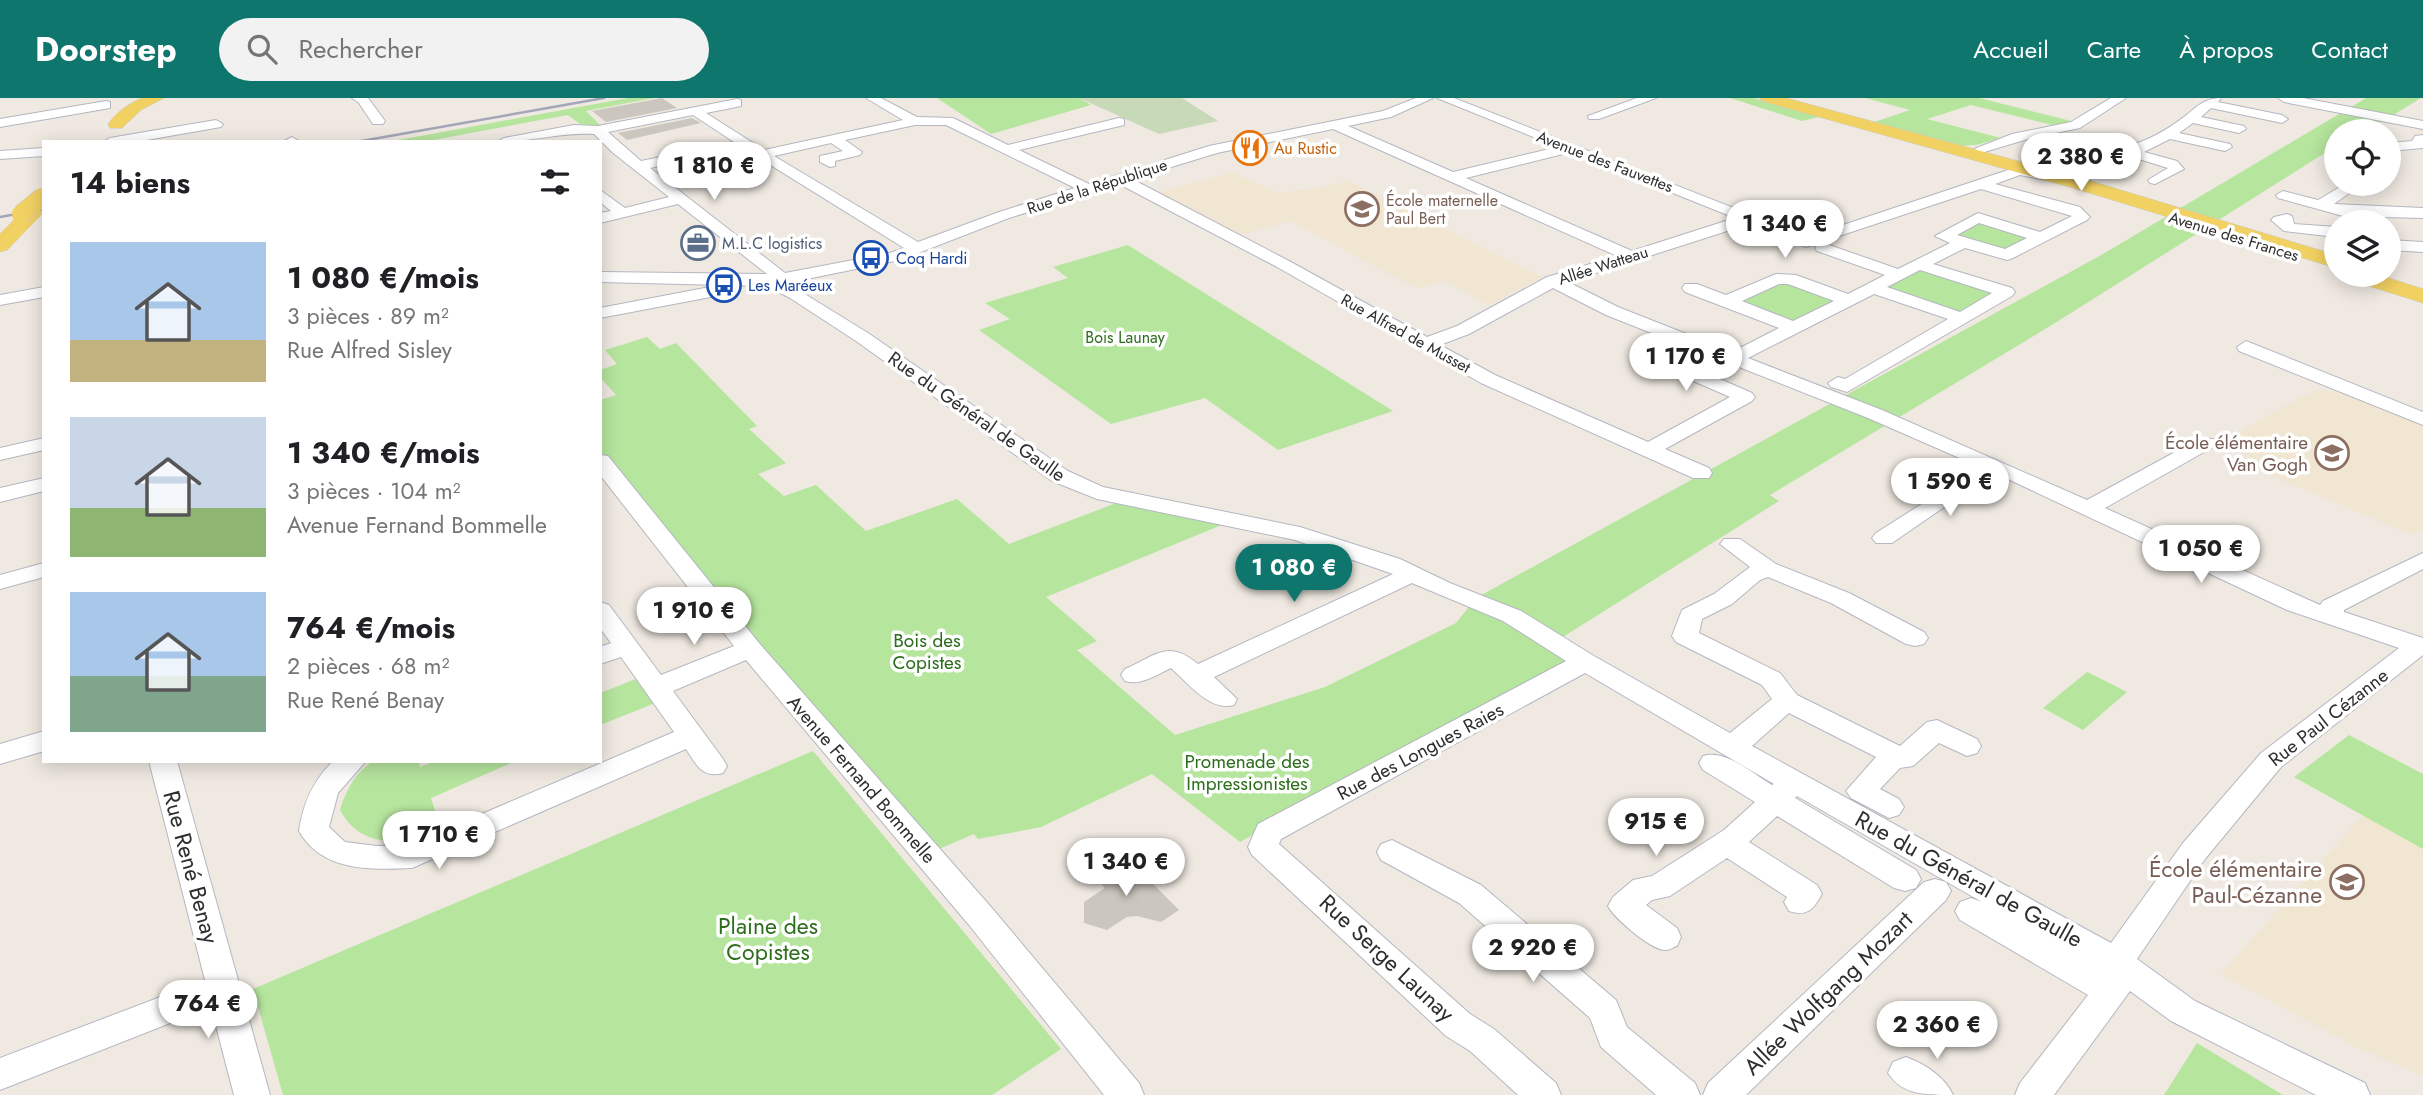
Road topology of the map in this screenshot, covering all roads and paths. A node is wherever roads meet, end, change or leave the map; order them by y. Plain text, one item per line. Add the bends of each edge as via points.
1 (358, 98) edge
2 (872, 98) edge
3 (1427, 98) edge
4 (1443, 98) edge
5 (1650, 98) edge
6 (1768, 98) edge
7 (2120, 98) edge
8 (2284, 98) edge
9 (148, 99) edge
10 (2212, 101) edge
11 (737, 103) dead end
12 (2405, 108) dead end
13 (695, 111) junction
14 (2423, 111) edge
15 (113, 115) edge
16 (1594, 116) dead end
17 (2192, 119) junction
18 (2282, 119) dead end
19 (378, 121) dead end
20 (915, 121) junction
21 (1119, 122) dead end
22 (0, 123) edge
23 (216, 124) dead end
24 (1335, 125) junction
25 (2423, 125) edge
26 (2239, 129) dead end
27 (599, 130) junction
28 (2032, 134) junction
29 (2166, 134) junction
30 (832, 136) junction
31 (2423, 139) edge
32 (515, 140) edge
33 (560, 140) edge
34 (2401, 146) edge
35 (2225, 147) dead end
36 (617, 148) junction
37 (1572, 148) junction
38 (1007, 149) junction
39 (602, 151) edge
40 (42, 152) edge
41 (2102, 152) junction
42 (2130, 152) junction
43 (1970, 153) junction
44 (763, 155) junction
45 (4, 156) edge
46 (830, 163) dead end
47 (639, 166) junction
48 (2076, 167) dead end
49 (2018, 168) junction
50 (1451, 177) junction
51 (1119, 178) junction
52 (2155, 180) dead end
53 (1980, 184) junction
54 (795, 186) dead end
55 (1088, 189) junction
56 (2283, 195) dead end
57 (602, 196) edge
58 (2329, 196) edge
59 (681, 199) junction
60 (37, 205) edge
61 (2329, 207) junction
62 (2333, 210) edge
63 (622, 213) junction
64 (2423, 213) edge
65 (602, 218) edge
66 (1749, 219) junction
67 (2287, 219) dead end
68 (2324, 231) edge
69 (0, 233) edge
70 (2040, 237) junction
71 (1965, 242) junction
72 (0, 246) edge
73 (2401, 246) edge
74 (2423, 247) edge
75 (1823, 248) dead end
76 (918, 249) junction
77 (1631, 256) junction
78 (2324, 258) edge
79 (2401, 260) edge
80 (2405, 263) dead end
81 (2324, 264) edge
82 (1920, 265) junction
83 (1898, 274) junction
84 (602, 277) edge
85 (770, 281) junction
86 (1553, 281) junction
87 (2401, 285) edge
88 (2401, 287) edge
89 (1691, 288) dead end
90 (1872, 288) junction
91 (723, 289) dead end
92 (42, 292) edge
93 (2423, 293) edge
94 (0, 300) edge
95 (1849, 300) junction
96 (1726, 302) junction
97 (602, 313) edge
98 (1962, 318) junction
99 (1793, 327) junction
100 (1425, 344) junction
101 (2246, 347) dead end
102 (1734, 357) junction
103 (1838, 383) dead end
104 (2423, 419) edge
105 (2206, 443) dead end
106 (42, 444) edge
107 (1649, 450) junction
108 (0, 454) edge
109 (602, 464) edge
110 (1996, 466) junction
111 (1701, 473) dead end
112 (42, 484) edge
113 (0, 495) edge
114 (2088, 508) junction
115 (1884, 538) dead end
116 (1732, 544) dead end
117 (2423, 560) edge
118 (1768, 569) junction
119 (42, 571) edge
120 (1412, 574) junction
121 (0, 582) edge
122 (602, 613) edge
123 (2331, 615) junction
124 (1915, 638) dead end
125 (626, 646) junction
126 (2421, 646) edge
127 (750, 649) junction
128 (602, 655) edge
129 (1585, 662) junction
130 (1134, 675) dead end
131 (1196, 676) junction
132 (655, 688) junction
133 (1224, 699) dead end
134 (1787, 701) junction
135 (689, 736) junction
136 (42, 742) edge
137 (1967, 746) dead end
138 (0, 754) edge
139 (1723, 755) junction
140 (1895, 755) junction
141 (164, 763) edge
142 (349, 763) edge
143 (713, 766) dead end
144 (1784, 790) junction
145 (1889, 807) dead end
146 (1727, 843) junction
147 (1263, 847) joint
148 (1392, 852) dead end
149 (1800, 901) dead end
150 (1971, 911) dead end
151 (1665, 937) dead end
152 (2117, 974) junction
153 (222, 988) junction
154 (1906, 1073) dead end
155 (0, 1074) edge
156 (252, 1095) edge
157 (1126, 1095) edge
158 (1543, 1095) edge
159 (1682, 1095) edge
160 (1721, 1095) edge
161 (1935, 1095) edge
162 (2033, 1095) edge
163 (2352, 1095) edge

1 - 19 street
2 - 20 street
3 - 24 street, Rue de la République via 1399,111
4 - 37 street, Avenue des Fauvettes
5 - 16 street
6 - 43 main road, Avenue des Frances
7 - 28 street via 2075,125
8 - 25 street
9 - 15 main road
10 - 17 street
10 - 18 street
11 - 13 street
12 - 14 street
13 - 27 street
13 - 44 street
15 - 22 street via 76,110
15 - 23 street
17 - 26 street
17 - 29 street
20 - 30 street
20 - 38 street via 952,122
21 - 38 street
24 - 50 street
24 - 51 street, Rue de la République via 1237,143
27 - 32 street via 579,128
27 - 33 street
27 - 36 street
28 - 41 street
28 - 43 street
29 - 35 street
29 - 42 street
30 - 44 street
30 - 46 street via 855,152 825,159
31 - 34 street via 2418,145
36 - 39 street
36 - 47 street
37 - 50 street
37 - 66 street, Avenue des Fauvettes
38 - 55 street
40 - 45 street
41 - 42 street
41 - 48 street
42 - 52 street via 2177,169
43 - 49 main road, Avenue des Frances
44 - 76 street
47 - 54 street via 734,146
47 - 59 street
49 - 53 street
49 - 78 main road, Avenue des Frances
49 - 81 main road, Avenue des Frances
50 - 77 street
51 - 55 street, Rue de la République
51 - 100 street, Rue Alfred de Musset
53 - 66 street, Avenue des Fauvettes via 1806,243
53 - 70 street via 2075,210 2082,217
55 - 76 street, Rue de la République
56 - 61 street
57 - 63 street
58 - 61 street via 2325,201
59 - 63 street
59 - 85 street via 777,274
60 - 69 main road
60 - 72 main road
61 - 62 street
61 - 64 street
63 - 65 street
66 - 77 street, Allée Watteau
67 - 68 street via 2279,220 2290,228
70 - 71 street via 2007,255
70 - 71 street via 1978,218 1943,236
71 - 82 street
73 - 74 street
75 - 83 street
76 - 85 street, Rue de la République
77 - 86 street, Allée Watteau
79 - 80 street
82 - 83 street
82 - 98 street via 2006,292
83 - 90 street
84 - 85 street, Rue du Général de Gaulle
85 - 120 street, Rue du Général de Gaulle via 829,315 1077,485 1300,534
86 - 100 street, Allée Watteau via 1462,330
86 - 102 street via 1612,311
87 - 93 main road
88 - 93 main road
89 - 96 street
90 - 95 street
90 - 98 street
91 - 97 street
92 - 94 street
95 - 96 street via 1790,279 1776,279
95 - 99 street
96 - 99 street
98 - 103 street via 1847,386
99 - 102 street
100 - 107 street, Rue Alfred de Musset via 1488,379
101 - 104 street
102 - 107 street via 1698,376 1745,397
102 - 110 street
105 - 114 street
106 - 108 street
107 - 111 street, Rue Alfred de Musset
109 - 127 street, Avenue Fernand Bommelle
110 - 114 street
110 - 115 street
112 - 113 street
114 - 123 street via 2296,605
116 - 118 street
117 - 123 street via 2333,606
118 - 124 street via 1840,597
118 - 134 street via 1691,615 1685,636 1771,680
119 - 121 street
120 - 129 street, Rue du Général de Gaulle via 1499,626
120 - 131 street
122 - 125 street
123 - 126 street
125 - 128 street
125 - 132 street
126 - 152 street, Rue Paul Cézanne via 2271,760 2194,851
127 - 132 street
127 - 157 street, Avenue Fernand Bommelle via 980,916
129 - 139 street, Rue du Général de Gaulle
129 - 147 street, Rue des Longues Raies via 1269,832
130 - 131 street via 1174,657
131 - 133 street
132 - 135 street
134 - 139 street
134 - 140 street
135 - 142 street via 412,856 377,858 337,852 314,831 316,806 336,773
135 - 143 street
136 - 138 street
137 - 140 street via 1937,729 1903,760
139 - 144 street, Rue du Général de Gaulle
140 - 145 street via 1861,792
141 - 153 street, Rue René Benay
144 - 146 street
144 - 152 street, Rue du Général de Gaulle
144 - 160 street, Allée Wolfgang Mozart via 1920,885
146 - 149 street via 1807,894
146 - 151 street via 1659,887 1644,889 1624,906
147 - 158 street, Rue Serge Launay via 1458,1025
148 - 159 street via 1469,894 1604,1010 1613,1036
150 - 152 street
152 - 162 street, Rue Paul Cézanne
152 - 163 street, Rue du Général de Gaulle
153 - 155 street
153 - 156 street, Rue René Benay
154 - 161 street

